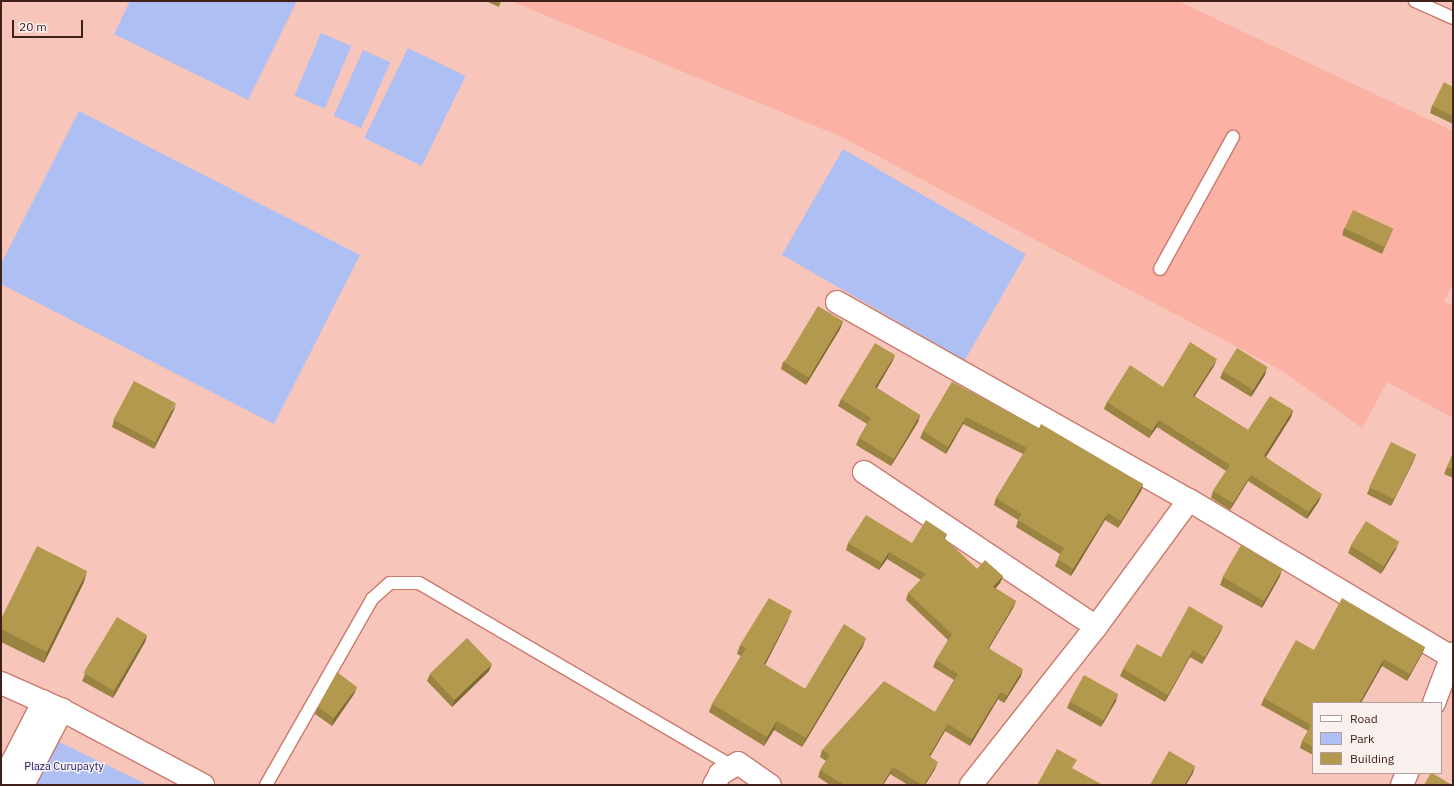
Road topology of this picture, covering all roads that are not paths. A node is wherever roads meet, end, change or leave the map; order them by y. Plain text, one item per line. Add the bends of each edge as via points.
1 (1415, 1) edge
2 (1453, 18) edge
3 (1233, 137) dead end
4 (1160, 269) dead end
5 (837, 302) dead end
6 (864, 472) dead end
7 (1189, 500) junction
8 (1096, 627) junction
9 (1452, 655) edge
10 (1, 683) edge
11 (1434, 702) edge
12 (53, 706) junction
13 (730, 765) junction
14 (1407, 774) edge
15 (1, 784) edge
16 (24, 785) edge
17 (203, 785) edge
18 (266, 785) edge
19 (714, 785) edge
20 (770, 785) edge
21 (971, 785) edge
22 (1402, 785) edge

1 - 2 lane
3 - 4 lane
5 - 7 street
6 - 8 street
7 - 8 street
7 - 9 street
8 - 21 street
9 - 11 street
10 - 12 street
12 - 15 street
12 - 16 street
12 - 17 street
13 - 18 lane via 419,584 390,584 372,599
13 - 19 street
13 - 20 street via 738,764
14 - 22 street

